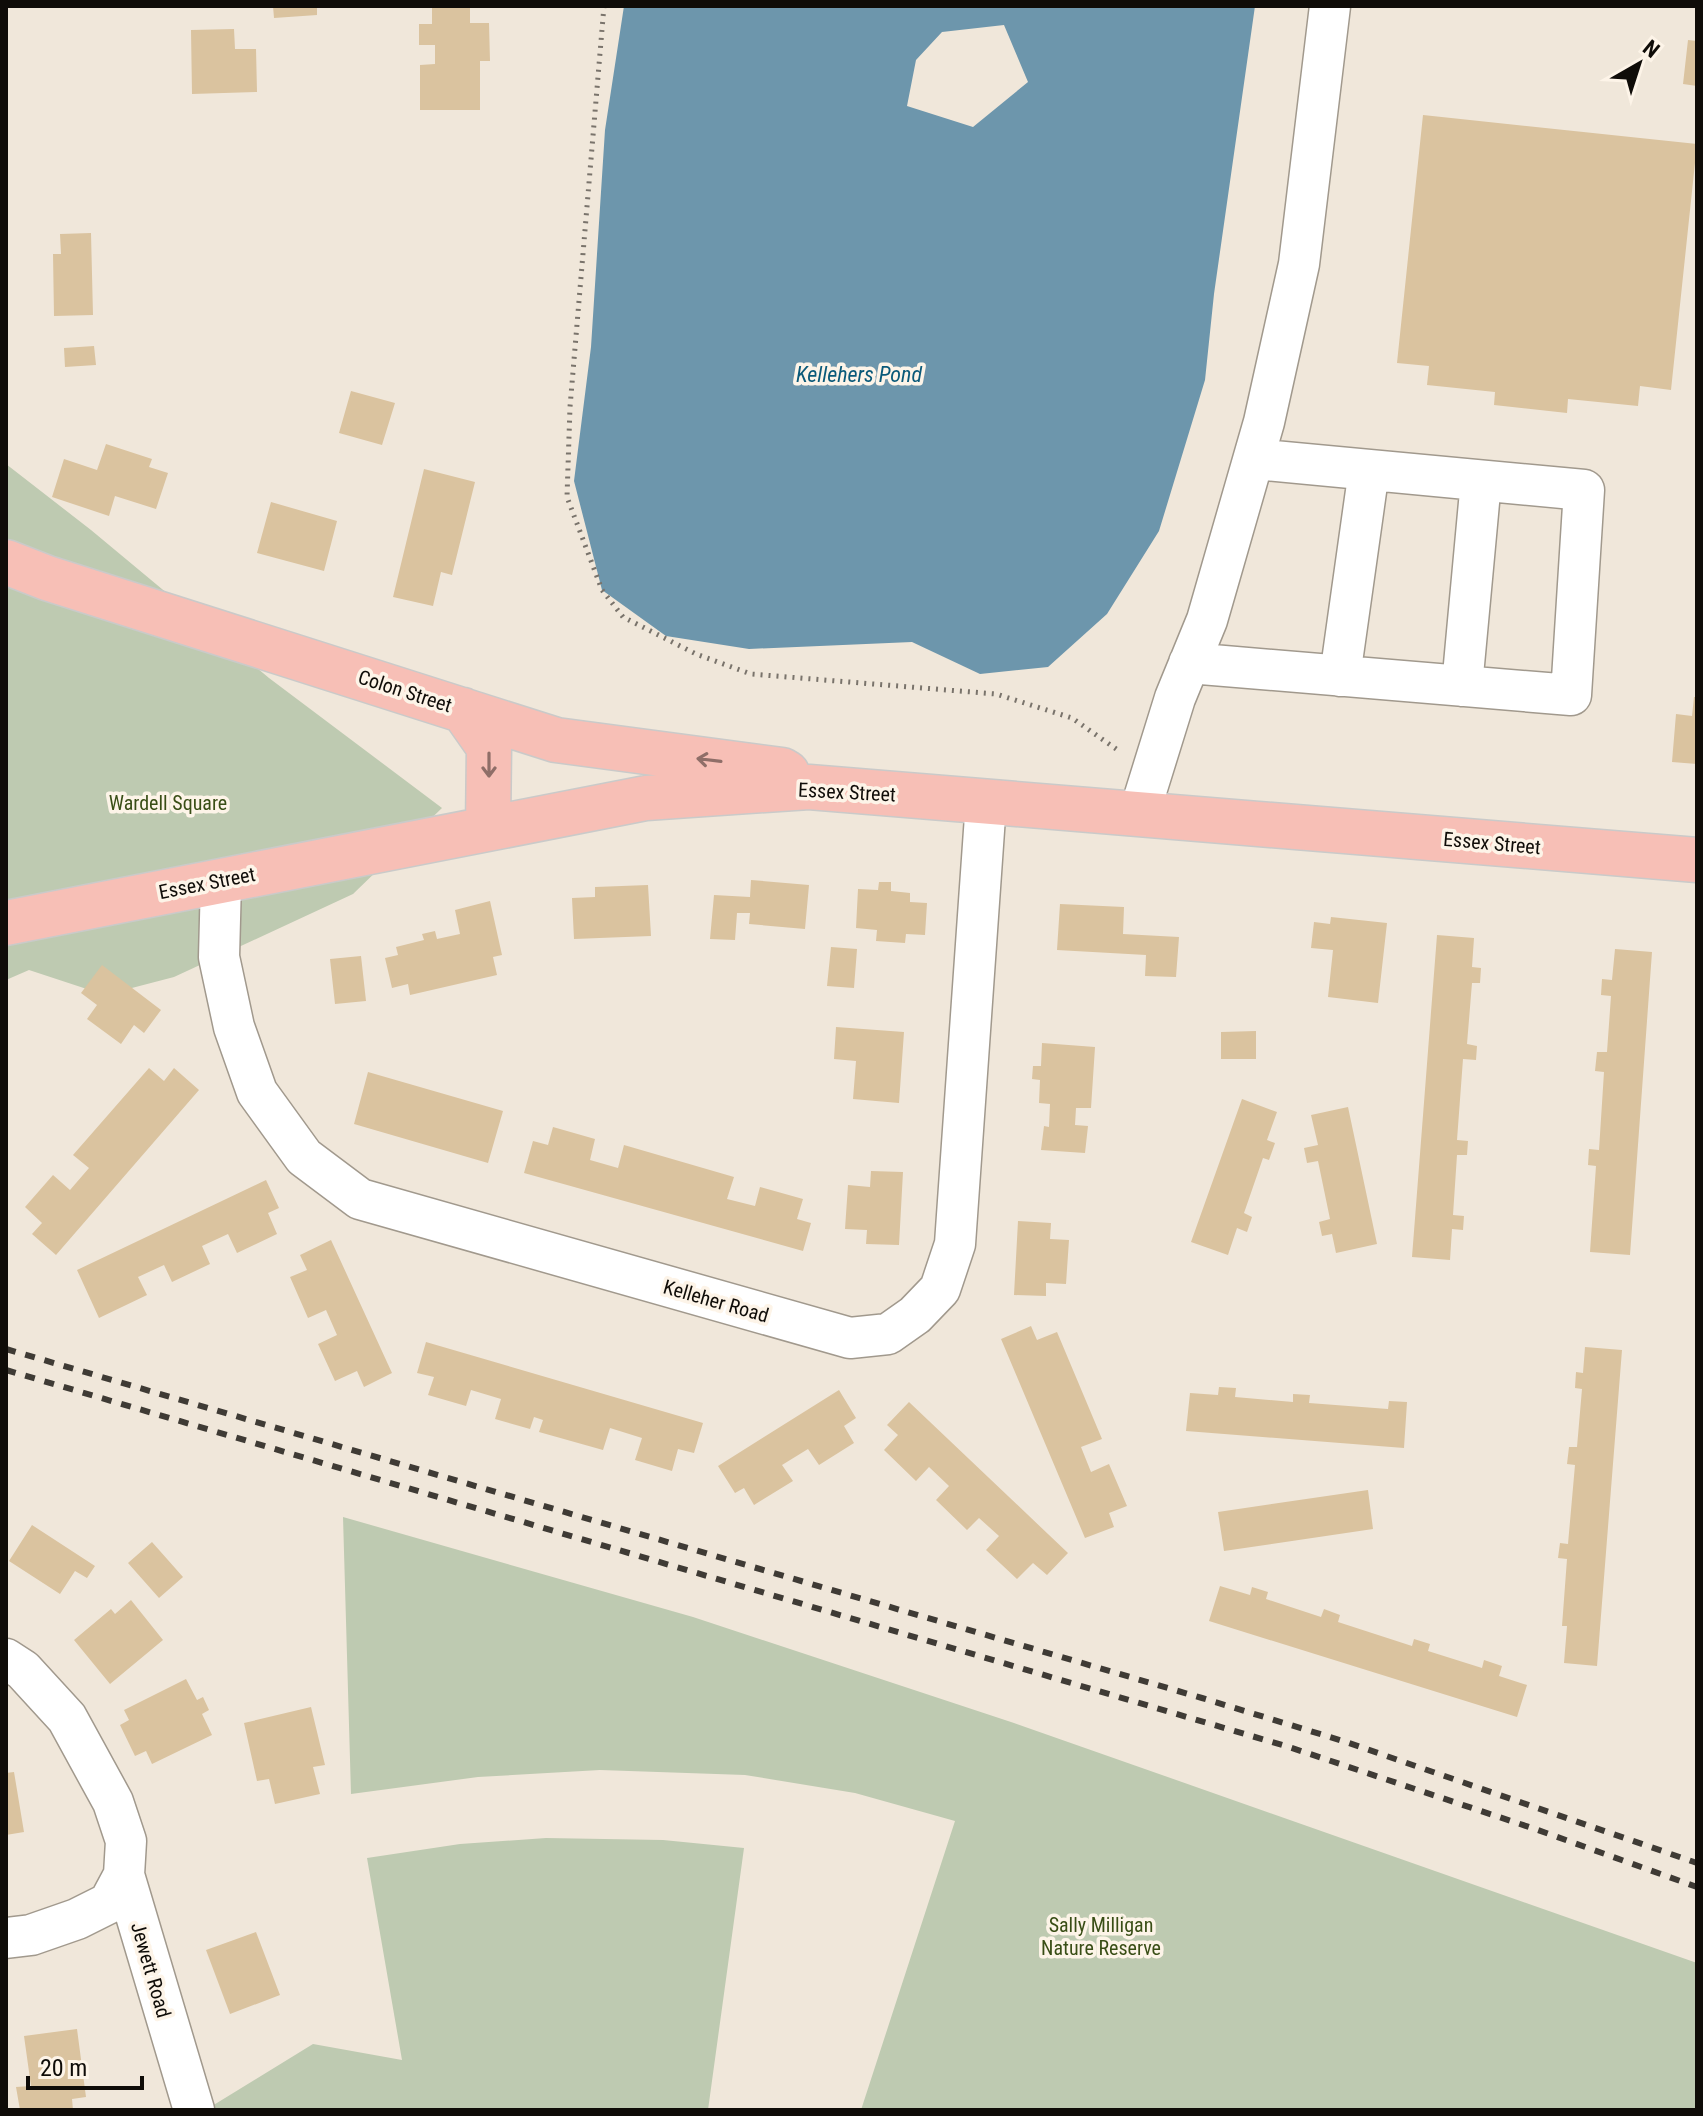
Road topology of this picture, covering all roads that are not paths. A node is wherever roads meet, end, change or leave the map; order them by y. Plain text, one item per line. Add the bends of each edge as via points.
1 (1330, 6) edge
2 (1254, 459) junction
3 (1369, 470) junction
4 (1481, 481) junction
5 (6, 562) edge
6 (1189, 663) junction
7 (1340, 676) junction
8 (1462, 686) junction
9 (463, 710) junction
10 (809, 787) junction
11 (1146, 795) junction
12 (986, 802) junction
13 (488, 828) junction
14 (1697, 860) edge
15 (221, 881) junction
16 (6, 923) edge
17 (6, 1659) edge
18 (124, 1875) junction
19 (6, 1938) edge
20 (194, 2110) edge

1 - 2 street via 1299,264
2 - 3 street
2 - 6 street via 1207,620
3 - 4 street
3 - 7 street
4 - 8 street
4 - 8 street via 1584,490 1571,695
5 - 9 main road, Colon Street
6 - 7 street
6 - 11 street
7 - 8 street
10 -> 9 main road, Colon Street via 782,770 556,740
9 -> 13 main road via 489,747
10 - 12 main road, Essex Street
10 - 13 main road, Essex Street via 646,798
11 - 12 main road, Essex Street
11 - 14 main road, Essex Street
12 - 15 street, Kelleher Road via 955,1244 940,1289 915,1315 888,1334 850,1338 360,1199 304,1157 257,1092 234,1027 219,957
13 - 15 main road, Essex Street
15 - 16 main road, Essex Street
17 - 18 street, Jewett Road via 67,1718 113,1802 126,1841
18 - 19 street via 109,1903 31,1935
18 - 20 street, Jewett Road

